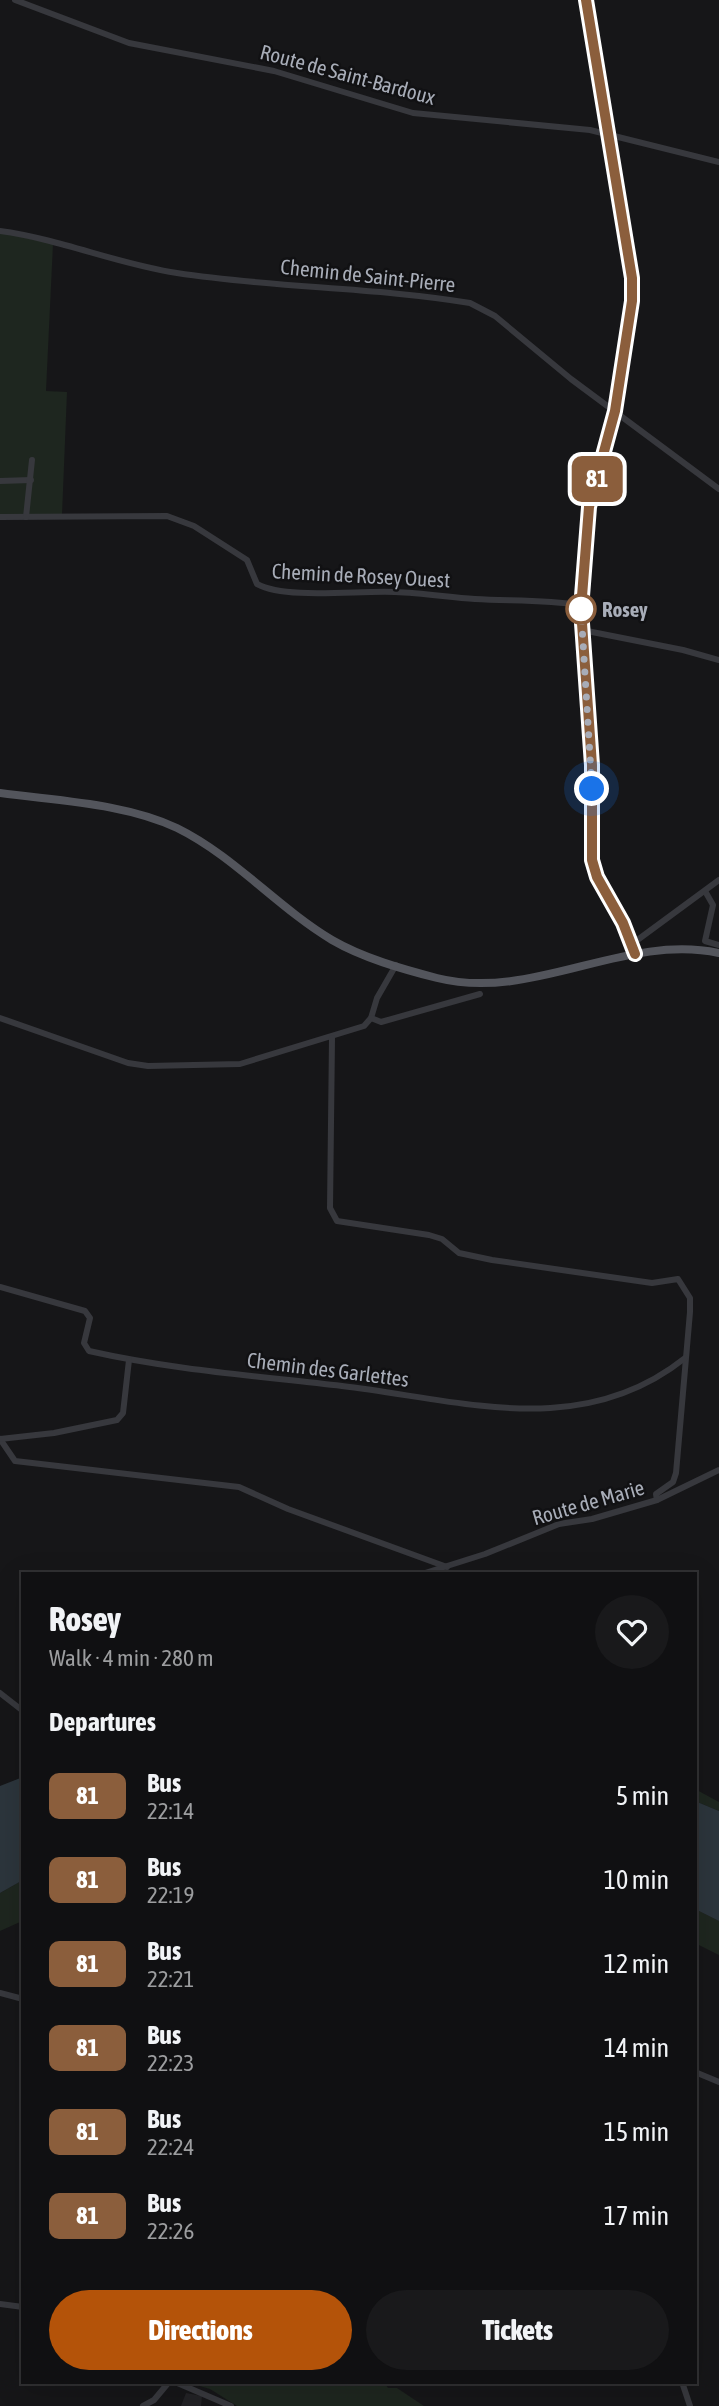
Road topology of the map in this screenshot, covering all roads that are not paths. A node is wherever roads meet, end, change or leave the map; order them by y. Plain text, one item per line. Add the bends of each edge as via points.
1 (15, 0) edge
2 (586, 0) edge
3 (607, 133) junction
4 (719, 162) edge
5 (0, 231) edge
6 (615, 411) junction
7 (32, 460) dead end
8 (31, 480) junction
9 (0, 481) edge
10 (719, 489) edge
11 (0, 517) edge
12 (26, 517) junction
13 (581, 605) junction
14 (582, 630) junction
15 (719, 660) edge
16 (0, 793) edge
17 (719, 880) edge
18 (705, 891) junction
19 (632, 944) junction
20 (717, 950) edge
21 (635, 954) junction
22 (396, 965) junction
23 (480, 994) dead end
24 (0, 1018) edge
25 (371, 1018) junction
26 (332, 1038) junction
27 (0, 1287) edge
28 (685, 1358) junction
29 (129, 1360) junction
30 (0, 1439) edge
31 (719, 1470) edge
32 (657, 1500) junction
33 (447, 1567) junction
34 (429, 1572) edge
35 (0, 1693) edge
36 (21, 1709) edge
37 (0, 1993) edge
38 (21, 1998) edge
39 (697, 2073) edge
40 (719, 2082) edge
41 (0, 2304) edge
42 (21, 2307) edge
43 (167, 2384) edge
44 (180, 2384) edge
45 (683, 2384) edge
46 (143, 2406) edge
47 (231, 2406) edge
48 (690, 2406) edge

1 - 3 street, Route de Saint-Bardoux via 129,43 274,71 413,113
2 - 3 street
3 - 4 street, Route de Saint-Bardoux
3 - 6 street via 632,278
5 - 6 street, Chemin de Saint-Pierre via 177,273 470,303 495,316
6 - 10 street, Chemin de Saint-Pierre
6 - 13 street via 589,507
7 - 8 street
8 - 9 street
8 - 12 street
11 - 12 street, Chemin de Rosey Ouest
12 - 13 street, Chemin de Rosey Ouest via 167,516 194,526 247,560 257,584 264,587
13 - 14 street
14 - 15 street
14 - 19 street via 592,765 592,860
16 - 22 main road via 135,814 174,827 205,844 331,939
17 - 18 street
18 - 19 street
18 - 20 street via 713,905 705,941
19 - 21 street
20 - 21 main road via 672,948
21 - 22 main road via 499,984 448,981
22 - 25 street
23 - 25 street via 381,1023
24 - 26 street via 148,1066 240,1064
25 - 26 street via 356,1030
26 - 28 street via 330,1208 337,1221 429,1235 459,1253 492,1260 652,1283 675,1278 690,1298
27 - 29 street, Chemin des Garlettes via 85,1311 90,1318 85,1348
28 - 29 street, Chemin des Garlettes via 643,1387 575,1404 510,1410
28 - 32 street via 676,1473 673,1482 656,1494
29 - 30 street via 123,1413 117,1420
30 - 33 street via 15,1461 239,1487
31 - 32 street, Route de Marie
32 - 33 street, Route de Marie via 558,1524
33 - 34 street, Route de Marie
35 - 36 street
37 - 38 street
39 - 40 street
41 - 42 street
43 - 46 street via 155,2400
44 - 47 street
45 - 48 street

